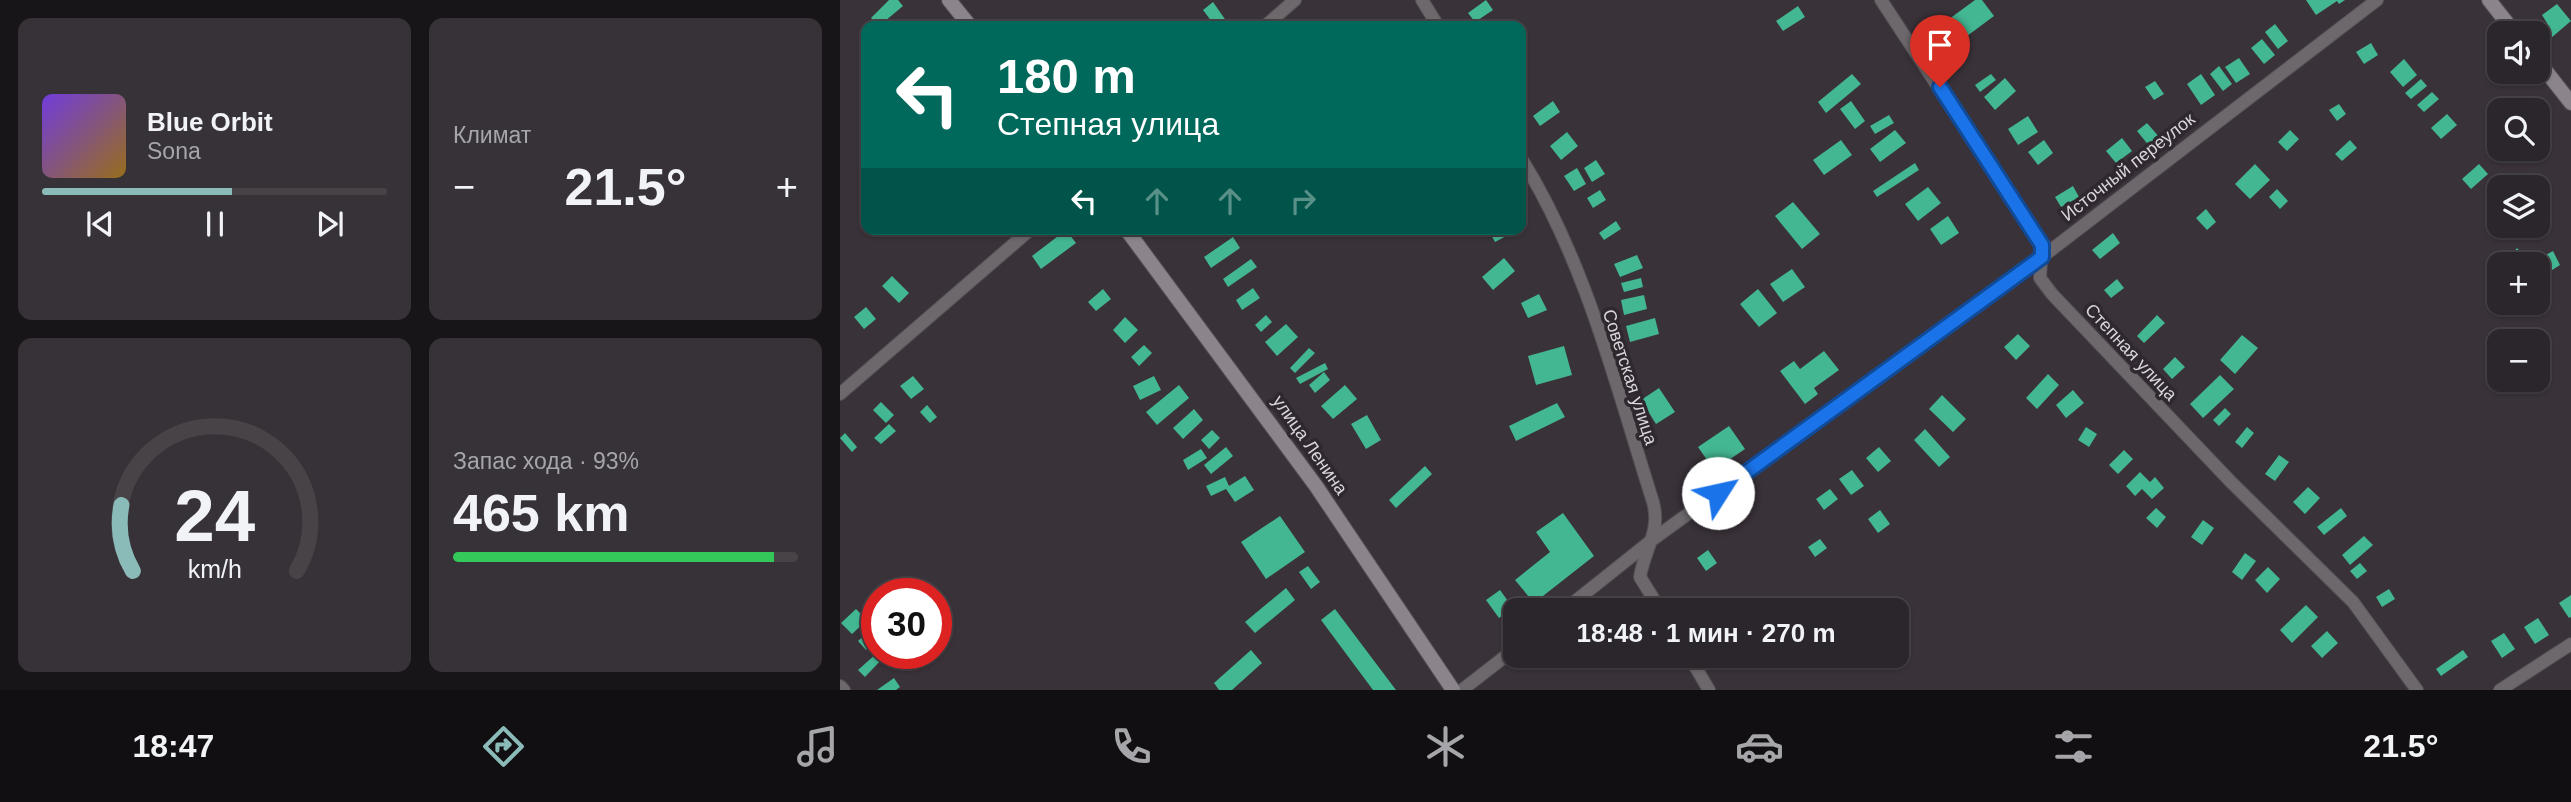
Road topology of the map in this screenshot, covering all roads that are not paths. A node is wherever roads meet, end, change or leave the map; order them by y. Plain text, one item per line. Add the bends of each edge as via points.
1 (949, 0) edge
2 (1295, 0) edge
3 (1422, 0) edge
4 (1881, 0) edge
5 (2377, 0) edge
6 (2489, 0) edge
7 (966, 21) edge
8 (1271, 21) edge
9 (1435, 21) edge
10 (2506, 21) edge
11 (2550, 76) edge
12 (2571, 103) edge
13 (1526, 167) edge
14 (1024, 235) edge
15 (1130, 235) edge
16 (2042, 257) junction
17 (840, 394) edge
18 (1652, 540) junction
19 (1579, 598) edge
20 (1653, 598) edge
21 (2571, 644) edge
22 (1503, 658) edge
23 (1696, 668) edge
24 (840, 686) edge
25 (844, 690) edge
26 (1453, 690) edge
27 (1462, 690) edge
28 (1709, 690) edge
29 (2417, 690) edge
30 (2500, 690) edge

1 - 7 street
2 - 8 street
3 - 9 street
4 - 16 street, Степная улица via 2042,245
5 - 16 street, Источный переулок
6 - 10 street
11 - 12 street
13 - 18 street, Советская улица via 1559,228 1607,357 1658,522
14 - 17 street
15 - 26 street, улица Ленина via 1308,476
16 - 18 street, Источный переулок
16 - 29 street, Степная улица via 2040,278 2052,294 2353,602
18 - 19 street, Источный переулок
18 - 20 street, Советская улица via 1640,577
21 - 30 street
22 - 27 street
23 - 28 street
24 - 25 street

